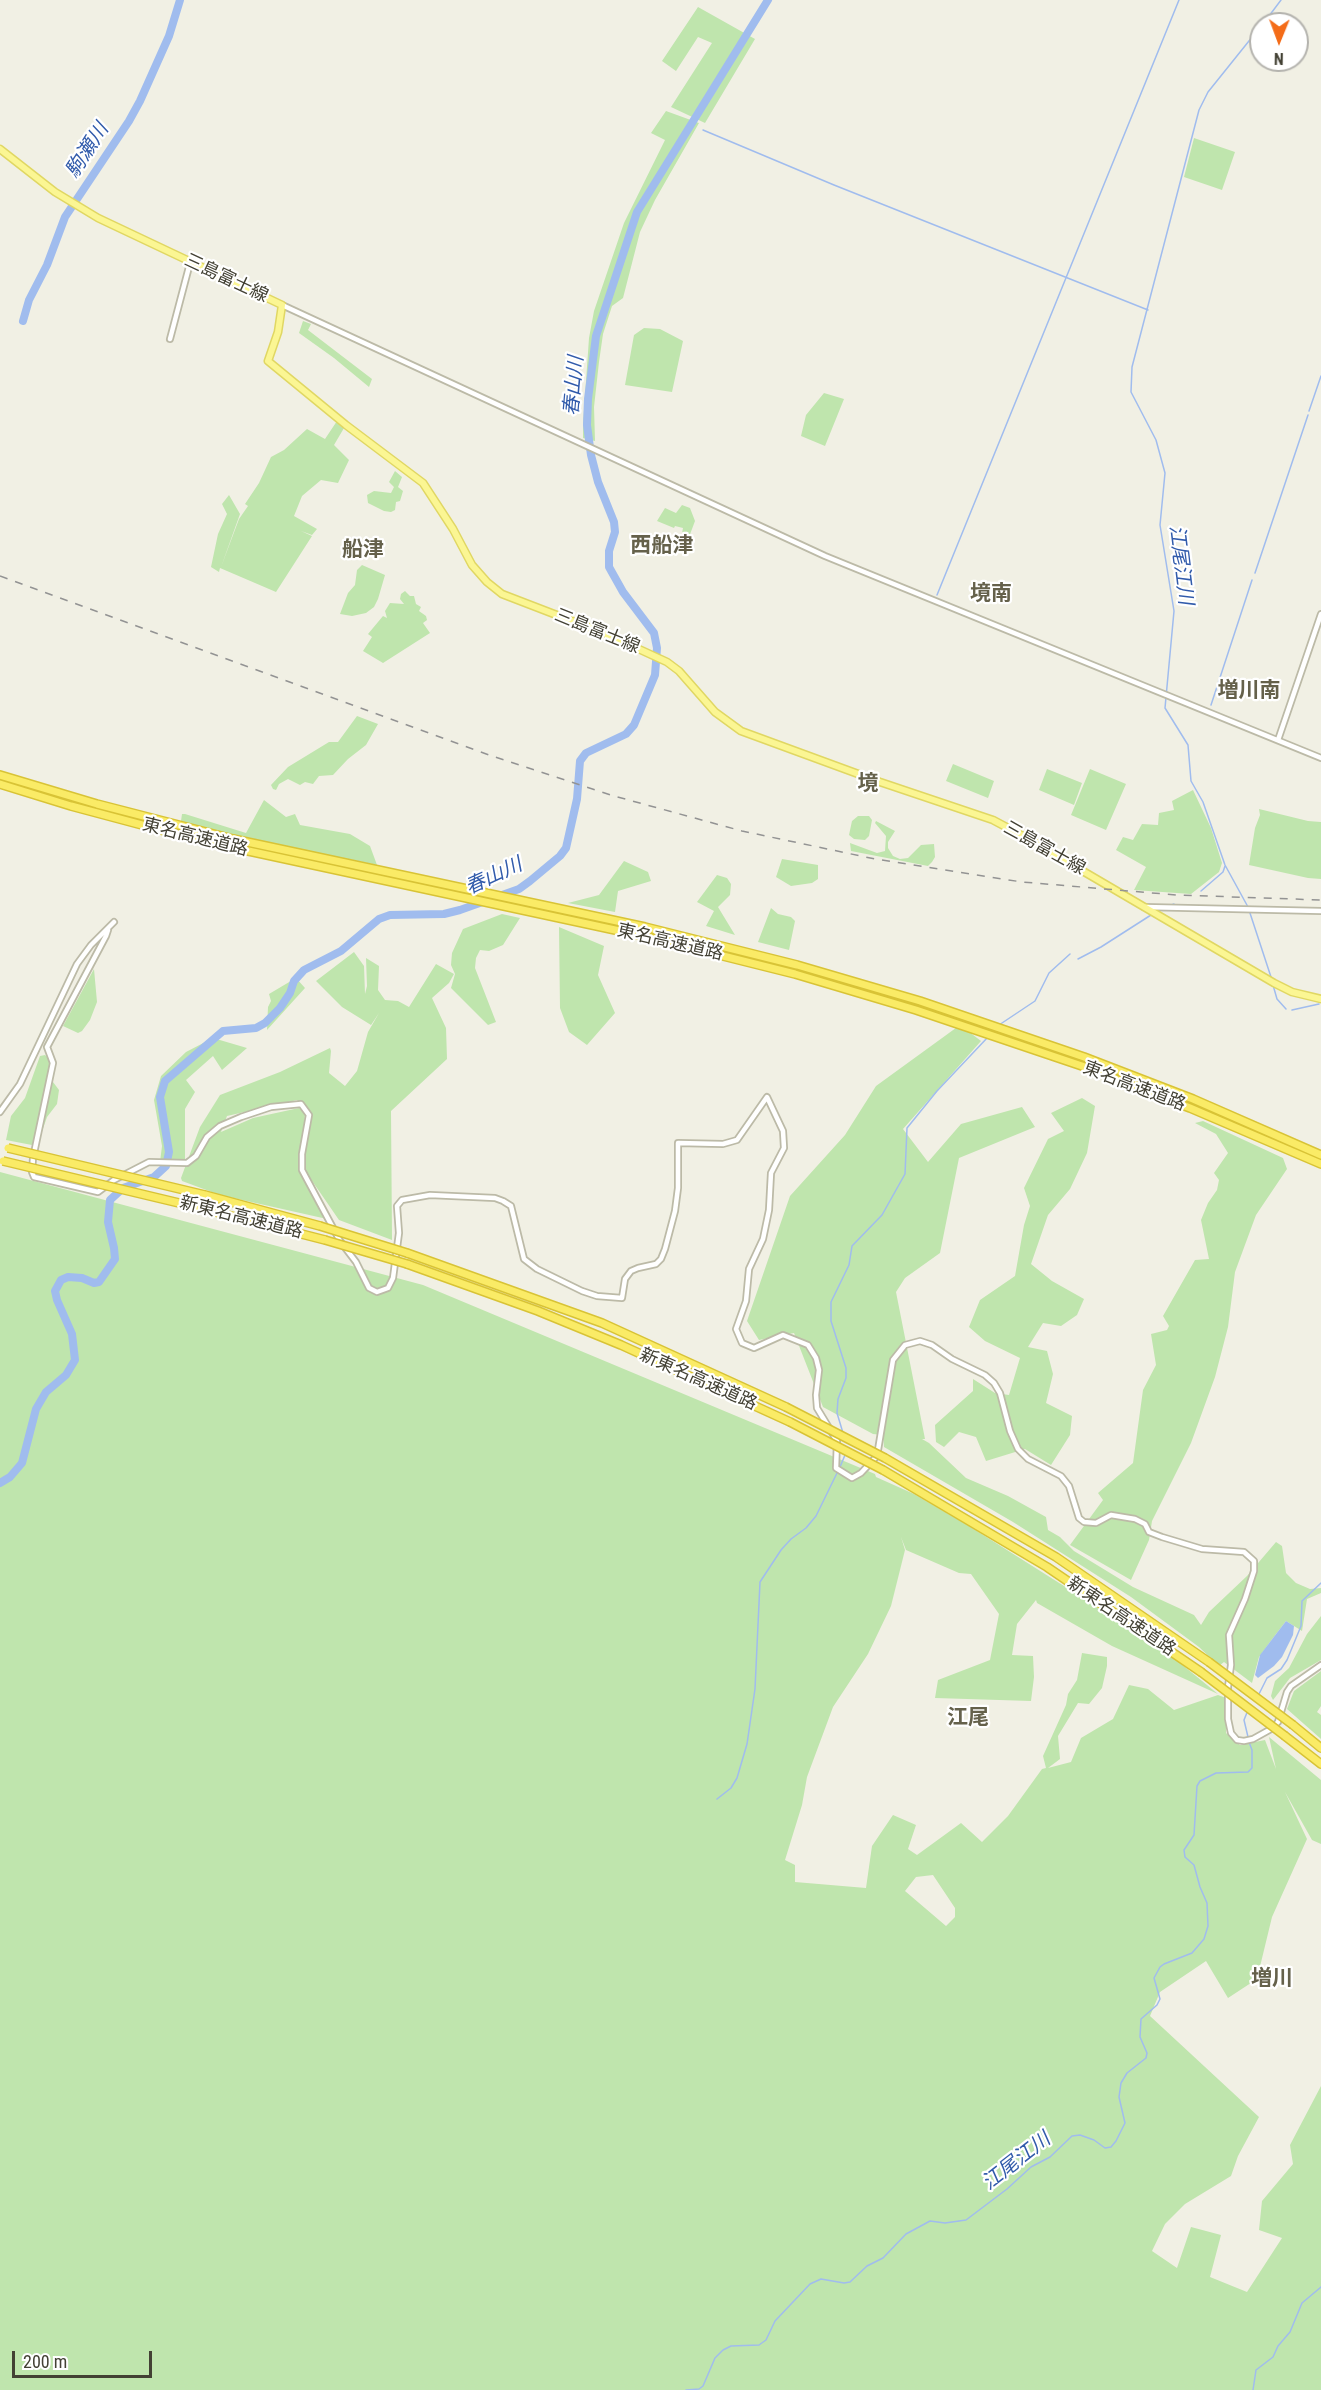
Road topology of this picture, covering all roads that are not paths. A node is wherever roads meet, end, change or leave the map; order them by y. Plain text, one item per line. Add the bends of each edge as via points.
1 (0, 148) edge
2 (190, 263) junction
3 (282, 304) junction
4 (170, 339) dead end
5 (1321, 614) edge
6 (1278, 740) junction
7 (1321, 758) edge
8 (0, 775) edge
9 (0, 784) edge
10 (362, 872) junction
11 (1144, 907) junction
12 (1321, 911) edge
13 (114, 922) dead end
14 (108, 930) junction
15 (1321, 999) edge
16 (0, 1112) edge
17 (0, 1146) edge
18 (1321, 1155) edge
19 (2, 1160) edge
20 (1321, 1164) edge
21 (1321, 1665) edge
22 (1321, 1748) edge
23 (1321, 1764) edge

1 - 2 main road, 三島富士線 via 82,209
2 - 3 main road, 三島富士線
2 - 4 street
3 - 6 street via 825,556
3 - 11 main road, 三島富士線 via 268,361 423,483 472,566 487,582 510,598 657,657 679,671 715,712 741,731 993,820
5 - 6 street
6 - 7 street
8 - 10 highway, 東名高速道路
9 - 10 highway, 東名高速道路 via 192,838
10 - 18 highway, 東名高速道路 via 571,911 797,965 1084,1057
10 - 20 highway, 東名高速道路 via 784,971 1082,1066
11 - 12 street
11 - 15 main road, 三島富士線 via 1282,987
13 - 14 street
14 - 16 street via 77,964 20,1084
14 - 21 street via 47,1047 54,1063 32,1175 98,1192 149,1162 187,1162 220,1126 271,1107 301,1104 309,1115 302,1170 372,1290 388,1288 393,1278 399,1233 397,1206 402,1200 440,1195 503,1201 511,1206 524,1259 582,1291 622,1298 631,1271 656,1264 665,1249 678,1188 678,1143 723,1144 737,1140 767,1097 783,1131 784,1148 771,1173 763,1239 749,1269 746,1301 736,1329 742,1343 754,1348 783,1335 808,1345 819,1370 817,1408 837,1441 836,1468 852,1478 877,1456 893,1360 904,1345 920,1341 932,1345 994,1383 1018,1449 1028,1459 1061,1476 1084,1522 1096,1523 1111,1515 1135,1519 1145,1524 1149,1532 1162,1537 1202,1549 1244,1552 1254,1560 1245,1599 1229,1635 1228,1719 1237,1740 1245,1741 1272,1729 1287,1692
17 - 22 highway, 新東名高速道路, bridge via 320,1226 602,1323 786,1407 885,1458 1056,1557 1209,1662
19 - 23 highway, 新東名高速道路, bridge via 407,1264 621,1345 790,1422 883,1470 1047,1567 1202,1672

